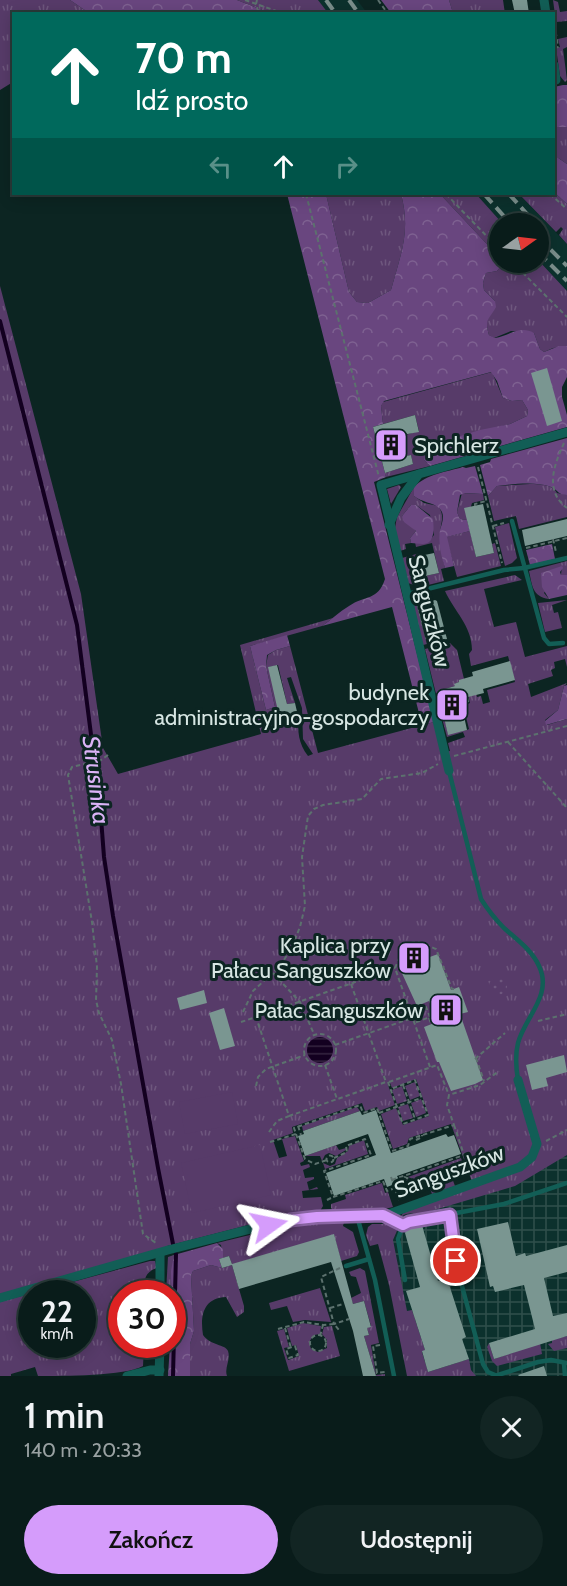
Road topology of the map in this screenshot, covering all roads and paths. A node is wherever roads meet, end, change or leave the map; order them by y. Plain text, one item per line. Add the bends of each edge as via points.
1 (245, 0) edge
2 (257, 2) edge
3 (280, 12) edge
4 (555, 25) edge
5 (555, 48) edge
6 (555, 72) edge
7 (556, 80) dead end
8 (306, 195) edge
9 (447, 195) edge
10 (551, 195) edge
11 (567, 209) edge
12 (489, 239) edge
13 (523, 273) edge
14 (567, 317) edge
15 (567, 432) edge
16 (567, 438) edge
17 (477, 464) dead end
18 (418, 474) junction
19 (381, 485) junction
20 (486, 501) junction
21 (475, 506) dead end
22 (567, 508) edge
23 (512, 521) joint
24 (389, 525) junction
25 (493, 526) junction
26 (567, 538) edge
27 (496, 540) junction
28 (553, 540) junction
29 (492, 541) dead end
30 (519, 550) junction
31 (567, 558) edge
32 (558, 560) junction
33 (524, 568) junction
34 (504, 570) junction
35 (406, 594) junction
36 (563, 643) dead end
37 (567, 726) edge
38 (508, 742) junction
39 (108, 755) dead end
40 (446, 759) junction
41 (449, 771) joint
42 (567, 808) edge
43 (395, 968) junction
44 (273, 973) junction
45 (351, 984) junction
46 (454, 989) dead end
47 (300, 1002) junction
48 (243, 1012) dead end
49 (411, 1013) junction
50 (567, 1014) edge
51 (256, 1017) junction
52 (412, 1018) junction
53 (429, 1018) junction
54 (241, 1022) dead end
55 (414, 1023) junction
56 (431, 1024) dead end
57 (526, 1024) junction
58 (505, 1033) dead end
59 (368, 1034) junction
60 (315, 1035) junction
61 (335, 1045) junction
62 (305, 1055) junction
63 (325, 1065) junction
64 (273, 1066) junction
65 (430, 1067) junction
66 (499, 1071) dead end
67 (518, 1080) joint
68 (387, 1082) junction
69 (484, 1082) junction
70 (403, 1085) junction
71 (256, 1086) dead end
72 (391, 1089) junction
73 (449, 1095) junction
74 (422, 1097) junction
75 (337, 1100) junction
76 (409, 1102) junction
77 (397, 1106) junction
78 (379, 1113) junction
79 (289, 1116) junction
80 (415, 1119) junction
81 (454, 1125) junction
82 (298, 1126) junction
83 (567, 1130) edge
84 (269, 1132) dead end
85 (296, 1134) junction
86 (301, 1135) dead end
87 (422, 1135) junction
88 (416, 1140) dead end
89 (270, 1142) dead end
90 (537, 1144) junction
91 (346, 1146) junction
92 (340, 1148) dead end
93 (464, 1155) junction
94 (469, 1171) junction
95 (391, 1176) dead end
96 (403, 1177) junction
97 (392, 1180) junction
98 (474, 1183) junction
99 (567, 1183) edge
100 (426, 1185) junction
101 (395, 1188) junction
102 (333, 1197) junction
103 (327, 1200) dead end
104 (383, 1215) junction
105 (450, 1215) junction
106 (357, 1216) junction
107 (403, 1225) junction
108 (160, 1254) junction
109 (369, 1259) junction
110 (346, 1266) joint
111 (160, 1280) edge
112 (405, 1280) dead end
113 (0, 1298) edge
114 (343, 1304) dead end
115 (330, 1308) junction
116 (349, 1319) dead end
117 (334, 1324) junction
118 (323, 1325) junction
119 (284, 1327) junction
120 (279, 1329) dead end
121 (339, 1330) dead end
122 (320, 1336) junction
123 (381, 1345) dead end
124 (291, 1348) junction
125 (566, 1363) edge
126 (160, 1373) edge
127 (128, 1376) edge
128 (387, 1376) edge
129 (394, 1376) edge
130 (495, 1376) edge
131 (565, 1376) edge

1 - 2 path
2 - 3 path
4 - 5 path
6 - 7 street
8 - 19 path
9 - 12 path
10 - 11 path
13 - 14 path
15 - 18 street
16 - 22 path via 555,466 552,488
17 - 20 path
18 - 19 street
18 - 24 street
19 - 24 street, Sanguszków
20 - 21 path
20 - 25 path
23 - 25 path
23 - 30 lane
24 - 35 street, Sanguszków
25 - 27 path
26 - 28 path
27 - 29 path
27 - 34 path
28 - 30 path
28 - 32 path
30 - 33 lane
31 - 32 lane
32 - 33 lane
33 - 34 lane
33 - 36 lane via 544,638 549,644
34 - 35 lane
35 - 40 street, Sanguszków
37 - 38 path
38 - 40 path
38 - 42 path
39 - 108 path via 72,767 68,775 92,922 96,1000 112,1040 143,1234 156,1244
40 - 41 street, Sanguszków
40 - 44 path via 422,773 381,779 362,800 314,809 308,816 302,857 305,906 291,950
41 - 57 lane, Sanguszków via 481,899 532,956 541,973 540,998
43 - 45 path
43 - 46 path via 402,950 420,942 436,949
43 - 49 path
44 - 47 path
44 - 48 path via 253,991
45 - 47 path
45 - 59 path
47 - 51 path
47 - 60 path
49 - 52 path
49 - 53 path via 426,1007
50 - 57 path
51 - 54 path
51 - 64 path
52 - 55 path
52 - 59 path
53 - 55 path
53 - 56 path
55 - 65 path
57 - 67 lane, Sanguszków via 517,1046
58 - 69 path via 475,1058
59 - 61 path
59 - 68 path
60 - 61 path via 324,1035
60 - 62 path via 306,1044
61 - 63 path via 335,1056
62 - 63 path via 314,1065
62 - 64 path
63 - 75 path
64 - 71 path via 261,1072
64 - 79 path
65 - 68 path
65 - 73 path via 437,1065
66 - 69 path
67 - 90 street, Sanguszków
68 - 72 path
68 - 75 path
69 - 73 path
70 - 72 path
70 - 74 path via 416,1080
70 - 76 path
72 - 77 path
73 - 81 path via 447,1105
74 - 76 path
74 - 80 path via 428,1115
75 - 79 path
76 - 77 path
76 - 80 path
77 - 78 path
77 - 80 path via 403,1124
78 - 82 path via 377,1108 363,1113 360,1104
78 - 87 path via 392,1151 408,1146 410,1139
79 - 84 path via 277,1121
81 - 87 path
81 - 93 path
82 - 85 path via 294,1128
82 - 86 path
83 - 90 path
85 - 89 path
85 - 91 path via 305,1159 315,1164 327,1160 329,1155 334,1158 347,1152
87 - 88 path
90 - 98 street, Sanguszków via 532,1157 520,1167
91 - 92 path
91 - 102 path via 365,1139 370,1155 324,1171
93 - 94 path
93 - 96 path
94 - 98 path
94 - 100 path
95 - 97 path
96 - 97 path
96 - 100 path
97 - 101 path
98 - 104 street, Sanguszków
99 - 105 lane via 504,1204
100 - 101 path via 397,1195
101 - 102 path via 387,1191 383,1181
102 - 103 path
104 - 106 street, Sanguszków
104 - 107 lane
105 - 107 lane
105 - 130 lane via 459,1275 483,1364
106 - 108 street, Sanguszków via 290,1220
106 - 109 lane
107 - 112 lane via 398,1239
108 - 111 street
108 - 113 street, Sanguszków
109 - 110 lane
109 - 129 lane
110 - 115 path via 321,1277
114 - 115 path
115 - 117 path
116 - 117 path
117 - 118 path
117 - 121 path
118 - 119 path via 304,1322
118 - 122 path
119 - 120 path
119 - 124 path
122 - 122 path via 326,1346 315,1351 310,1342
123 - 128 path via 373,1346 378,1373 386,1372
124 - 124 path via 296,1346 298,1355 289,1358 286,1349
125 - 130 lane via 538,1362
125 - 131 lane
126 - 127 street via 150,1370

